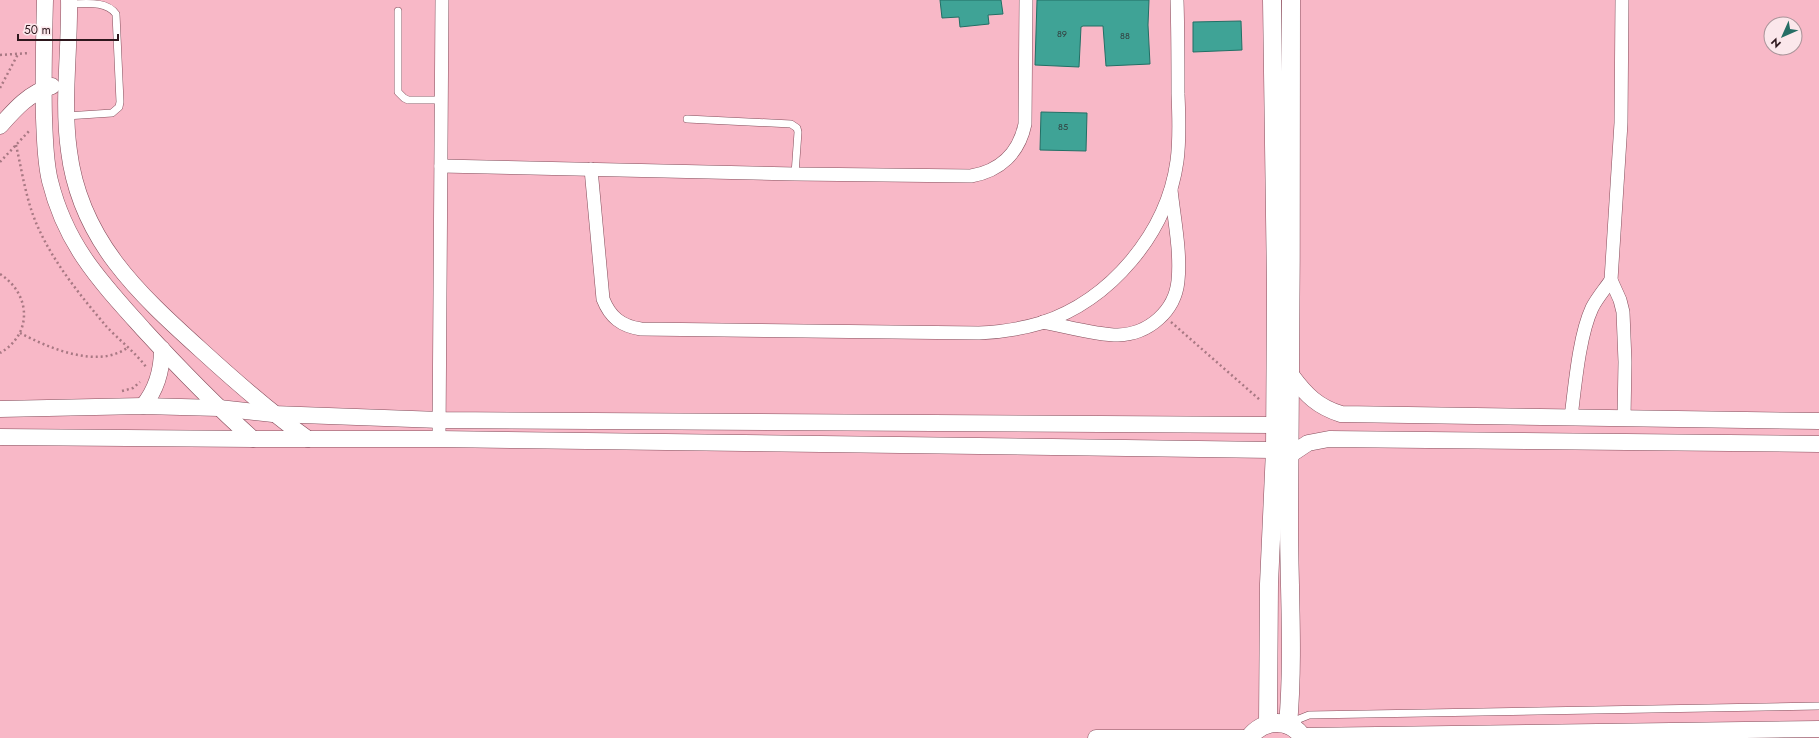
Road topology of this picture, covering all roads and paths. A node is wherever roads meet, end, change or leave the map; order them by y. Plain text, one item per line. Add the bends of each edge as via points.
1 (45, 0) edge
2 (442, 0) edge
3 (1026, 0) edge
4 (1177, 0) edge
5 (1272, 0) edge
6 (1291, 0) edge
7 (1622, 0) edge
8 (69, 2) edge
9 (398, 10) dead end
10 (0, 54) edge
11 (66, 82) junction
12 (0, 88) edge
13 (44, 89) junction
14 (441, 100) junction
15 (66, 116) junction
16 (687, 119) dead end
17 (0, 126) edge
18 (0, 162) edge
19 (441, 166) junction
20 (591, 169) junction
21 (795, 174) junction
22 (1171, 184) junction
23 (0, 274) edge
24 (1611, 280) junction
25 (1284, 287) junction
26 (1163, 315) junction
27 (1043, 322) junction
28 (20, 333) junction
29 (127, 348) junction
30 (162, 349) junction
31 (0, 353) edge
32 (147, 372) dead end
33 (1292, 376) junction
34 (142, 380) dead end
35 (114, 391) dead end
36 (143, 406) junction
37 (219, 408) junction
38 (0, 409) edge
39 (273, 414) junction
40 (1341, 414) junction
41 (1571, 418) junction
42 (1624, 418) junction
43 (1275, 419) junction
44 (440, 420) junction
45 (1819, 421) edge
46 (0, 437) edge
47 (1341, 438) junction
48 (253, 439) junction
49 (308, 439) junction
50 (439, 439) junction
51 (1819, 444) edge
52 (1282, 452) junction
53 (1269, 584) junction
54 (1289, 585) junction
55 (1819, 706) edge
56 (1268, 723) junction
57 (1819, 729) edge
58 (1297, 732) edge
59 (1096, 738) edge
60 (1132, 738) edge
61 (1249, 738) edge

1 - 13 street
2 - 14 street
3 - 21 street via 1025,124 1021,139 1013,153 998,167 971,176
4 - 22 street via 1179,135 1177,162
5 - 25 main road
6 - 25 main road
7 - 24 street via 1621,123
8 - 11 street
8 - 15 lane via 104,5 116,14 120,102 119,107 112,113
9 - 14 lane via 398,92 408,100
10 - 12 path via 18,53
11 - 13 street
11 - 15 street
13 - 17 street via 17,106
13 - 30 street via 45,150 50,180 58,209 70,237 105,287
14 - 19 street
15 - 39 street via 75,183 100,242 119,268 163,316
16 - 21 lane via 791,124 798,132
18 - 29 path via 16,145 36,224 49,249 75,288
19 - 20 street
19 - 44 street
20 - 21 street
20 - 27 street via 603,299 613,317 630,328 979,333 1003,332
22 - 26 street via 1178,280 1173,299
22 - 27 street via 1152,231 1128,265 1080,305
23 - 28 path via 13,285 22,300 24,317
24 - 41 street via 1588,318 1578,362
24 - 42 street via 1623,312
25 - 33 main road
25 - 43 main road
26 - 27 street via 1146,328 1127,334 1106,334
26 - 43 path
28 - 29 path via 58,349 96,357 110,356
28 - 31 path via 9,348
29 - 32 path via 146,366
30 - 36 street via 158,379
30 - 37 street
33 - 40 street via 1319,406
33 - 52 main road
34 - 35 path via 128,390
36 - 37 street
36 - 38 street
37 - 39 street
37 - 48 street
39 - 44 street
39 - 49 street
40 - 41 street
40 - 47 street
41 - 42 street
42 - 45 street
43 - 44 street
43 - 52 main road
44 - 50 street
46 - 48 street
47 - 51 street
47 - 52 street via 1318,440
48 - 49 street
49 - 50 street
50 - 52 street
52 - 53 main road
52 - 54 main road
53 - 54 main road
53 - 56 main road
54 - 58 main road via 1292,680
55 - 58 lane via 1309,715 1299,719
56 - 58 main road via 1282,723
56 - 61 main road via 1254,731
57 - 58 street
59 - 60 street
60 - 61 street

